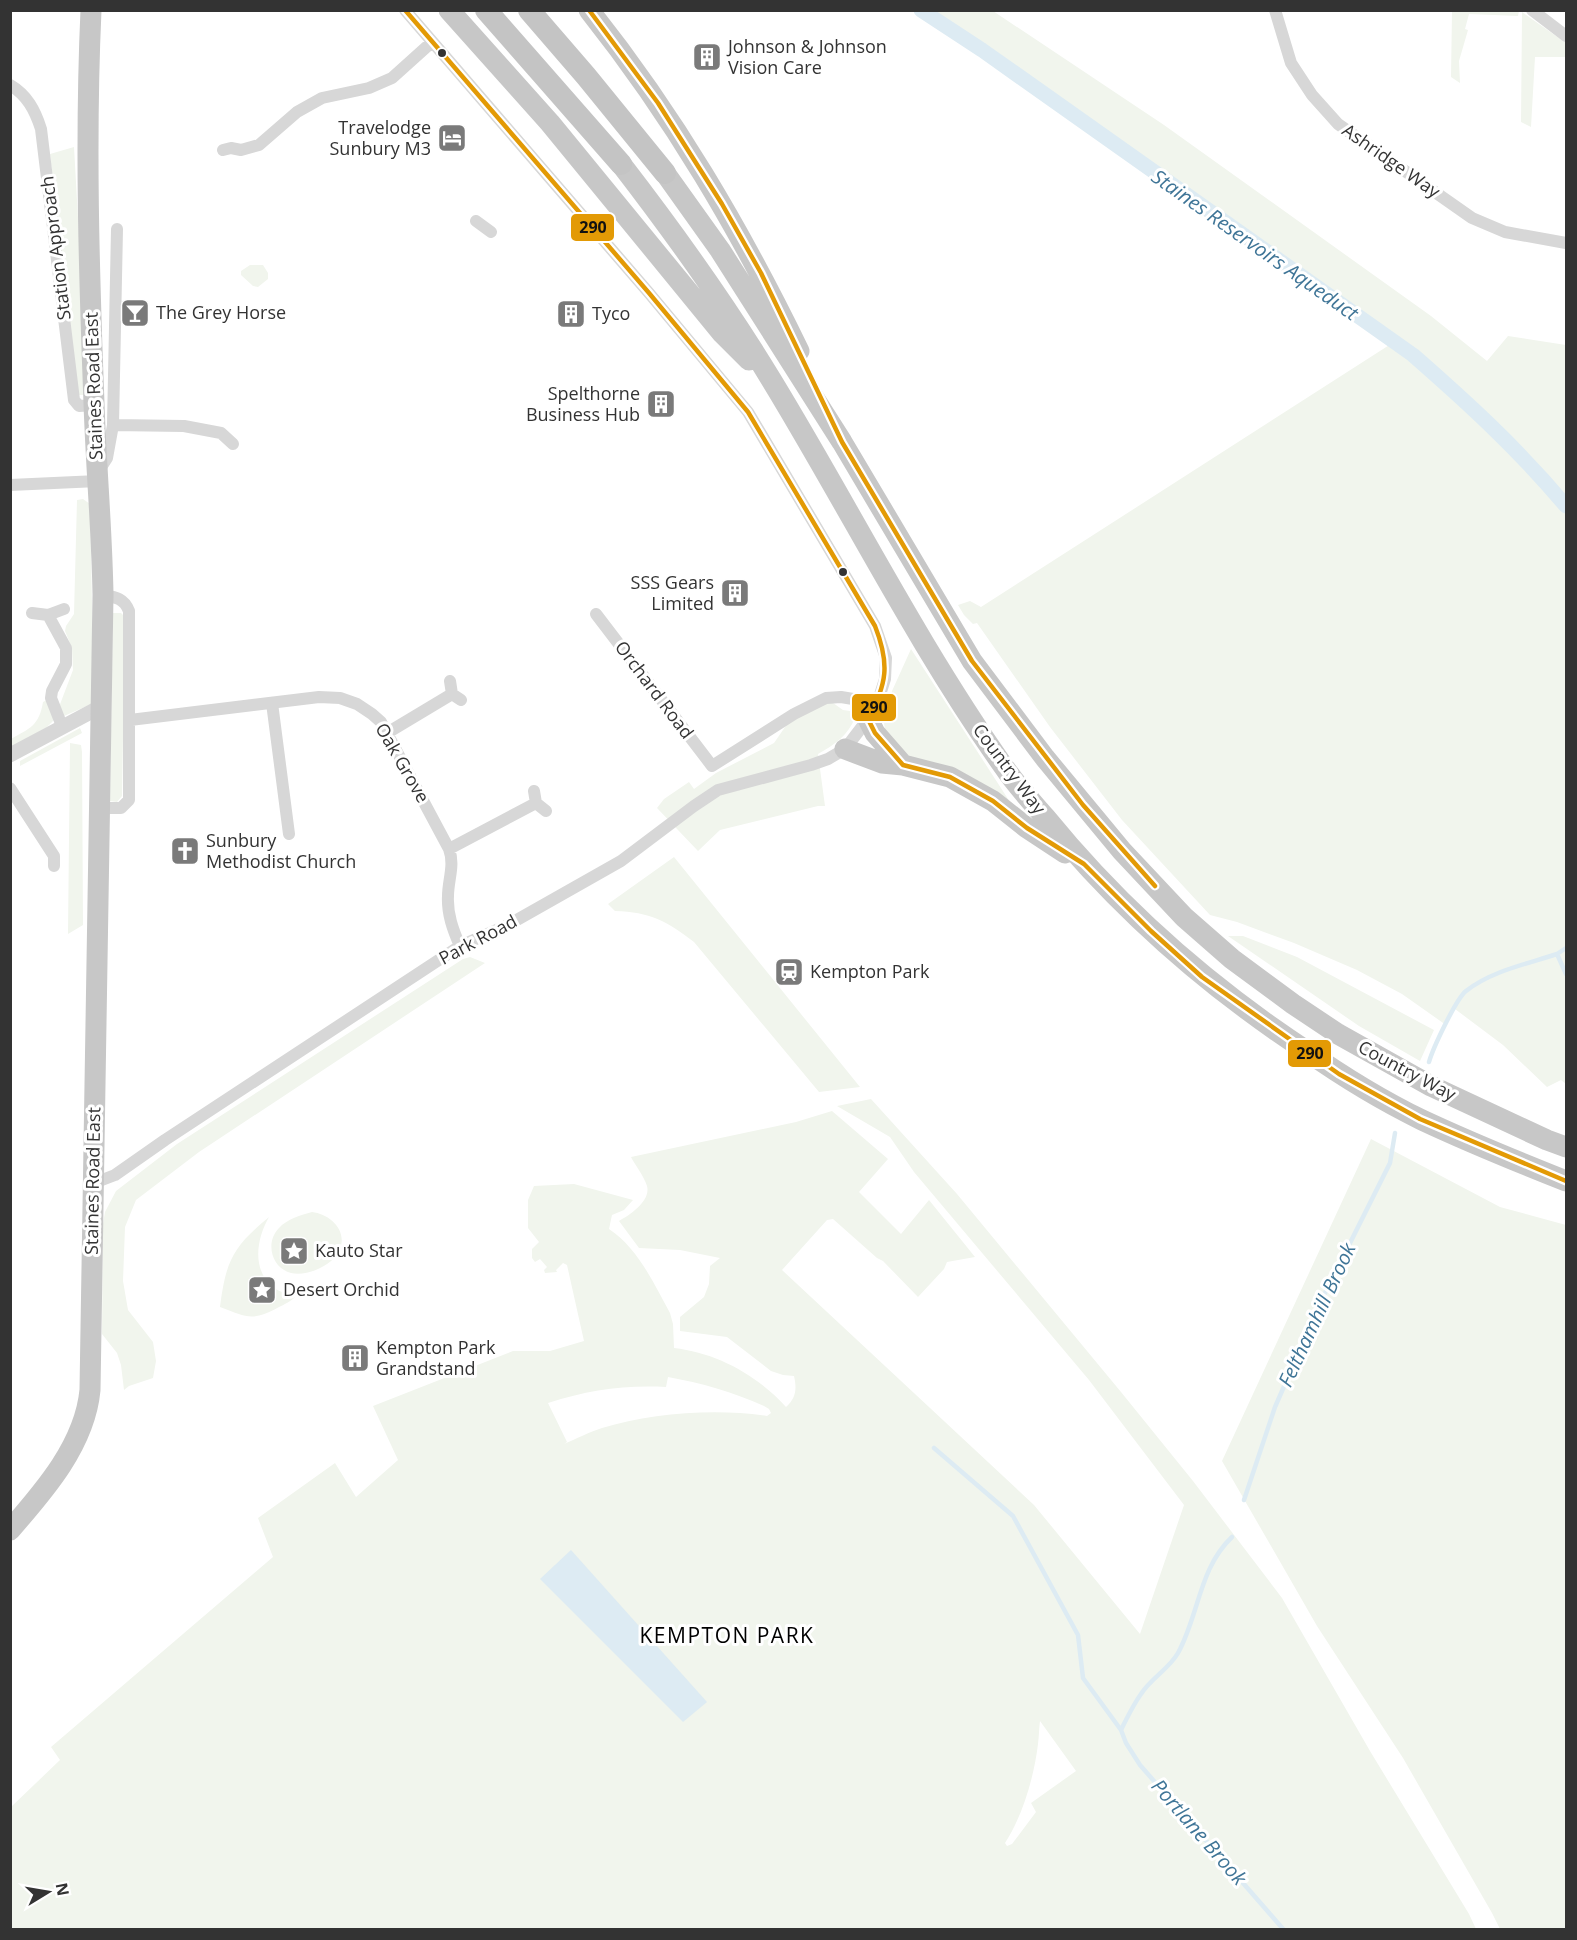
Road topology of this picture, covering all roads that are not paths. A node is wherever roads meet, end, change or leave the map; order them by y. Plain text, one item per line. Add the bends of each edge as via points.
1 (92, 10) edge
2 (405, 10) edge
3 (449, 10) edge
4 (486, 10) edge
5 (529, 10) edge
6 (589, 10) edge
7 (1275, 10) edge
8 (1532, 10) edge
9 (1566, 36) edge
10 (432, 42) junction
11 (10, 85) edge
12 (223, 150) dead end
13 (621, 164) joint
14 (665, 173) joint
15 (476, 221) dead end
16 (117, 229) dead end
17 (491, 232) dead end
18 (1566, 243) edge
19 (774, 383) junction
20 (94, 405) junction
21 (113, 425) junction
22 (842, 442) junction
23 (233, 444) dead end
24 (98, 477) junction
25 (10, 485) edge
26 (103, 595) junction
27 (64, 609) dead end
28 (32, 613) dead end
29 (596, 614) dead end
30 (48, 615) junction
31 (450, 681) dead end
32 (272, 703) junction
33 (102, 706) junction
34 (871, 714) junction
35 (130, 720) junction
36 (62, 726) junction
37 (387, 733) junction
38 (846, 749) junction
39 (10, 755) edge
40 (903, 765) junction
41 (10, 788) edge
42 (534, 791) dead end
43 (100, 808) junction
44 (290, 834) dead end
45 (448, 849) junction
46 (1083, 864) junction
47 (54, 866) dead end
48 (460, 946) junction
49 (1566, 1147) edge
50 (1566, 1181) edge
51 (94, 1183) junction
52 (10, 1530) edge

1 - 20 highway, Staines Road East via 88,177
2 - 10 street, Park Road
3 - 19 highway via 550,123 722,333
4 - 13 highway
5 - 14 highway
6 - 22 highway via 658,103 722,204 761,273
7 - 18 street, Ashridge Way via 1291,63 1338,124 1472,218 1505,232
8 - 9 street
10 - 12 street via 392,78 369,88 322,98 297,112 259,144
10 - 34 street, Park Road via 748,411 883,645 885,679
11 - 20 street, Station Approach via 29,101 41,129 74,400 79,406
13 - 19 highway via 685,247
14 - 22 highway via 720,250
15 - 17 street
16 - 21 street, Staines Road East
19 - 46 highway, Country Way via 945,679 1006,770
20 - 24 highway, Staines Road East
21 - 23 street via 184,426 221,433
21 - 24 street, Staines Road East via 107,458
22 - 49 highway, Country Way via 972,661 1083,805 1184,917 1232,959 1338,1034 1431,1086
24 - 25 street
24 - 26 highway, Staines Road East
26 - 33 highway, Staines Road East
26 - 35 street via 121,599 129,611
27 - 30 street
28 - 30 street
29 - 34 street, Orchard Road via 712,766 826,698 854,699
30 - 36 street via 66,648 66,664 51,698
31 - 37 street via 457,697
32 - 35 street, Oak Grove
32 - 37 street, Oak Grove via 340,698 372,714
32 - 44 street
33 - 36 street
33 - 43 highway, Staines Road East
34 - 38 street, Park Road
34 - 40 highway via 875,733
35 - 43 street via 129,800 121,808
36 - 39 street
37 - 45 street, Oak Grove
38 - 40 highway via 882,763
38 - 48 street, Park Road via 811,765 718,790 621,861 508,925
40 - 46 highway via 950,777 993,801
41 - 47 street via 54,856
42 - 45 street via 541,807
43 - 51 highway, Staines Road East
45 - 48 street, Oak Grove via 452,865 450,918
46 - 50 highway, Country Way via 1202,976 1339,1074 1420,1119
48 - 51 street, Park Road via 122,1170
51 - 52 highway, Staines Road East via 88,1404 70,1451

